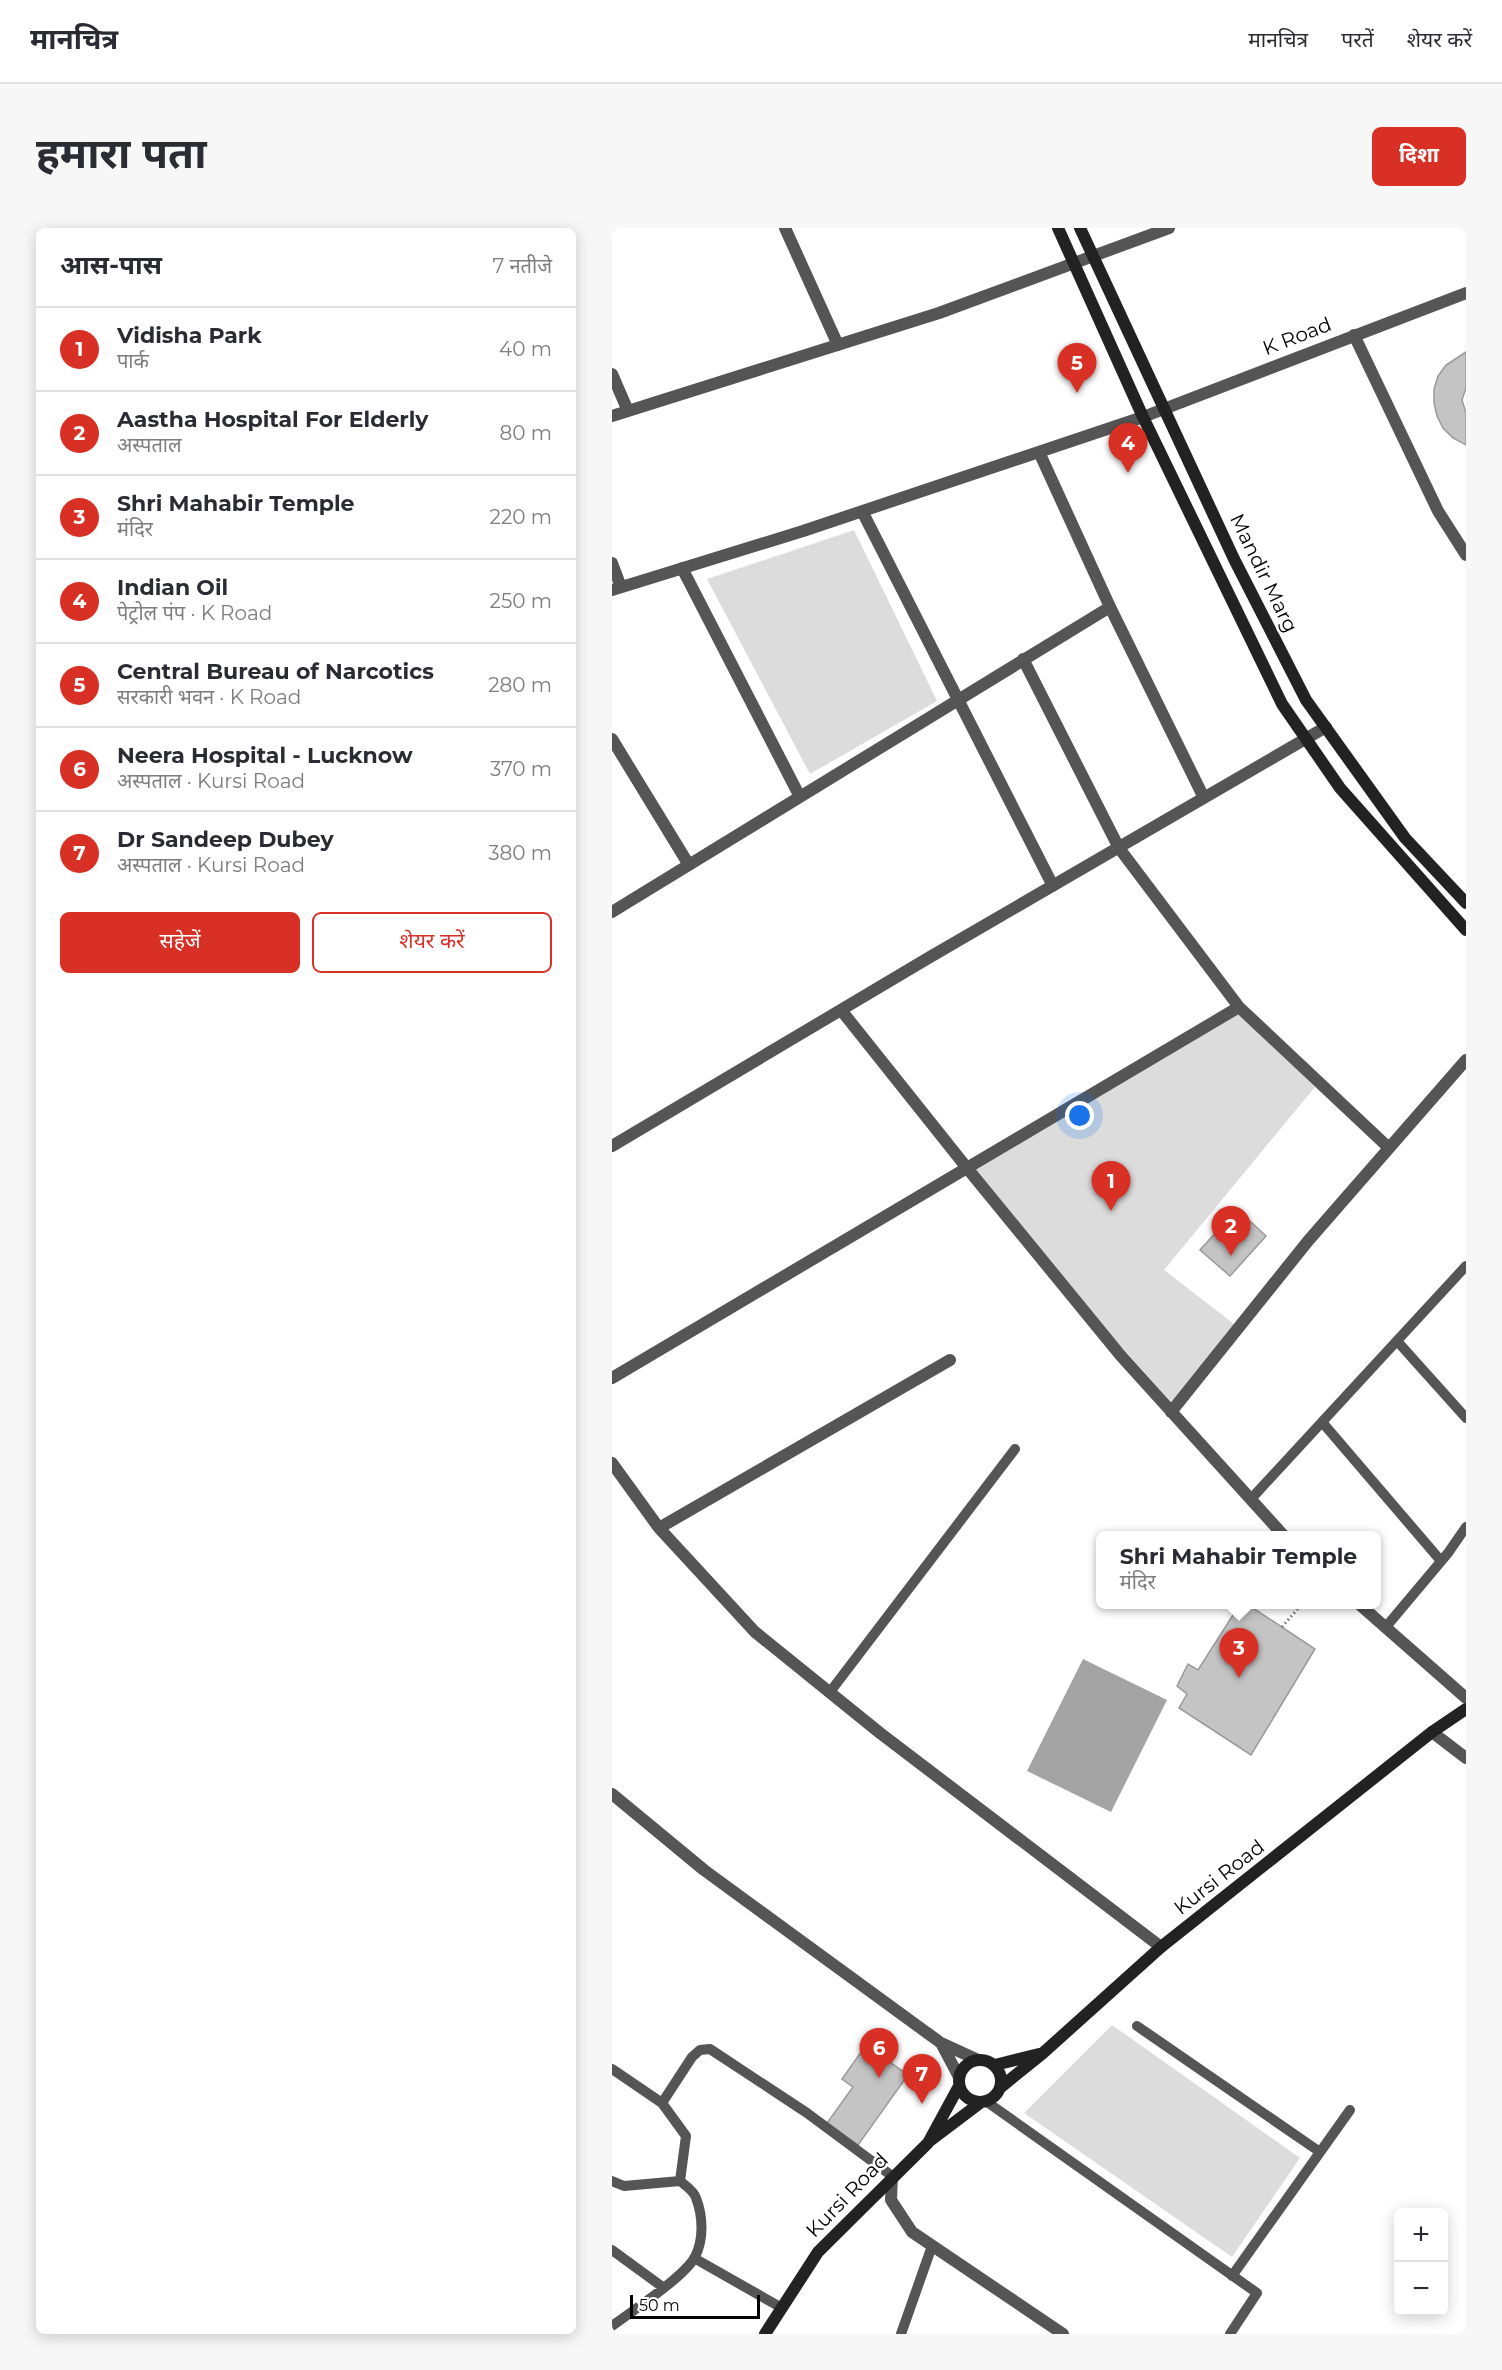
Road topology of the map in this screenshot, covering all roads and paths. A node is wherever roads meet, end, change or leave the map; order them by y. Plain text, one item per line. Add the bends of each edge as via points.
1 (786, 228) edge
2 (1058, 228) edge
3 (1080, 228) edge
4 (1169, 228) edge
5 (1093, 255) junction
6 (1073, 263) junction
7 (1466, 293) edge
8 (1354, 335) junction
9 (838, 345) junction
10 (612, 374) edge
11 (1164, 409) junction
12 (628, 411) junction
13 (612, 416) edge
14 (1143, 417) junction
15 (1039, 452) junction
16 (862, 511) junction
17 (1464, 548) edge
18 (612, 563) edge
19 (682, 568) junction
20 (616, 588) edge
21 (1110, 607) junction
22 (1023, 659) junction
23 (957, 700) junction
24 (1326, 728) junction
25 (612, 739) edge
26 (1306, 739) junction
27 (800, 797) junction
28 (1204, 798) junction
29 (1119, 848) junction
30 (690, 865) junction
31 (1053, 886) junction
32 (1466, 903) edge
33 (612, 912) edge
34 (1466, 930) edge
35 (1239, 1007) junction
36 (842, 1010) junction
37 (1466, 1060) edge
38 (612, 1146) edge
39 (1389, 1148) junction
40 (967, 1168) junction
41 (1466, 1266) edge
42 (1397, 1341) junction
43 (950, 1360) dead end
44 (612, 1378) edge
45 (1171, 1412) junction
46 (1466, 1418) edge
47 (1322, 1422) junction
48 (1015, 1449) dead end
49 (612, 1463) edge
50 (1251, 1499) junction
51 (659, 1527) junction
52 (1466, 1527) edge
53 (1280, 1531) edge
54 (1441, 1561) junction
55 (1298, 1609) edge
56 (1364, 1609) edge
57 (1282, 1627) dead end
58 (1385, 1628) junction
59 (830, 1692) junction
60 (1466, 1698) edge
61 (1466, 1709) edge
62 (1432, 1732) junction
63 (1466, 1758) edge
64 (612, 1794) edge
65 (1161, 1947) junction
66 (1137, 2026) dead end
67 (941, 2043) junction
68 (1043, 2054) junction
69 (978, 2060) junction
70 (994, 2065) junction
71 (612, 2069) edge
72 (959, 2082) junction
73 (1001, 2087) junction
74 (983, 2102) junction
75 (662, 2103) junction
76 (1350, 2110) dead end
77 (928, 2143) junction
78 (1320, 2152) junction
79 (892, 2176) junction
80 (612, 2181) edge
81 (680, 2181) junction
82 (932, 2246) junction
83 (612, 2250) edge
84 (694, 2258) junction
85 (1232, 2276) junction
86 (664, 2288) junction
87 (782, 2308) junction
88 (612, 2326) edge
89 (765, 2334) edge
90 (901, 2334) edge
91 (1063, 2334) edge
92 (1230, 2334) edge

1 - 9 street
2 - 6 main road
3 - 5 main road, Mandir Marg
4 - 5 street
5 - 6 street
5 - 11 main road, Mandir Marg
6 - 9 street via 939,313
6 - 14 main road
7 - 8 street, K Road
8 - 11 street, K Road
8 - 17 street via 1438,511
9 - 12 street
10 - 12 street
11 - 14 street, K Road
11 - 24 main road, Mandir Marg via 1234,559 1306,700
12 - 13 street
14 - 15 street, K Road
14 - 26 main road via 1282,704
15 - 16 street, K Road
15 - 21 street
16 - 19 street, K Road
16 - 23 street
18 - 20 street
19 - 20 street, K Road
19 - 27 street
21 - 22 street
21 - 28 street
22 - 23 street
22 - 29 street
23 - 27 street
23 - 31 street
24 - 26 street
24 - 32 main road, Mandir Marg via 1405,838
25 - 30 street
26 - 28 street
26 - 34 main road via 1340,788
27 - 30 street
28 - 29 street
29 - 31 street
29 - 35 street
30 - 33 street
31 - 36 street
35 - 39 street
35 - 40 street
36 - 38 street
36 - 40 street
37 - 39 street
39 - 45 street via 1308,1241
40 - 44 street
40 - 45 street
41 - 42 lane
42 - 46 lane
42 - 47 lane
43 - 51 street
45 - 50 street
47 - 50 lane
47 - 54 lane
48 - 59 lane
49 - 51 street
50 - 53 street
51 - 59 street via 755,1632
52 - 54 lane
54 - 58 lane
55 - 57 path
56 - 58 street
58 - 60 street
59 - 65 street
61 - 62 main road, Kursi Road
62 - 63 street
62 - 65 main road, Kursi Road
64 - 67 street via 704,1870
65 - 68 main road, Kursi Road
66 - 78 lane
67 - 69 street
67 - 72 street
68 - 70 main road, Kursi Road
68 - 73 main road
69 - 70 main road
69 - 72 main road via 966,2065
70 - 73 main road via 1001,2075
71 - 75 lane
72 - 74 main road via 967,2098
72 - 77 main road, Kursi Road
73 - 74 main road
74 - 77 main road
74 - 85 lane
75 - 79 lane via 692,2057 700,2050 710,2049 807,2113
75 - 81 lane via 686,2136
76 - 78 lane
77 - 79 main road, Kursi Road
78 - 85 lane
79 - 82 street via 891,2200 912,2232
79 - 87 main road, Kursi Road via 818,2252
80 - 81 lane via 624,2186
81 - 84 lane via 696,2196 702,2229
82 - 90 lane
82 - 91 street
83 - 86 lane
84 - 86 lane
84 - 87 lane
85 - 92 lane via 1257,2293
86 - 88 lane
87 - 89 main road, Kursi Road

